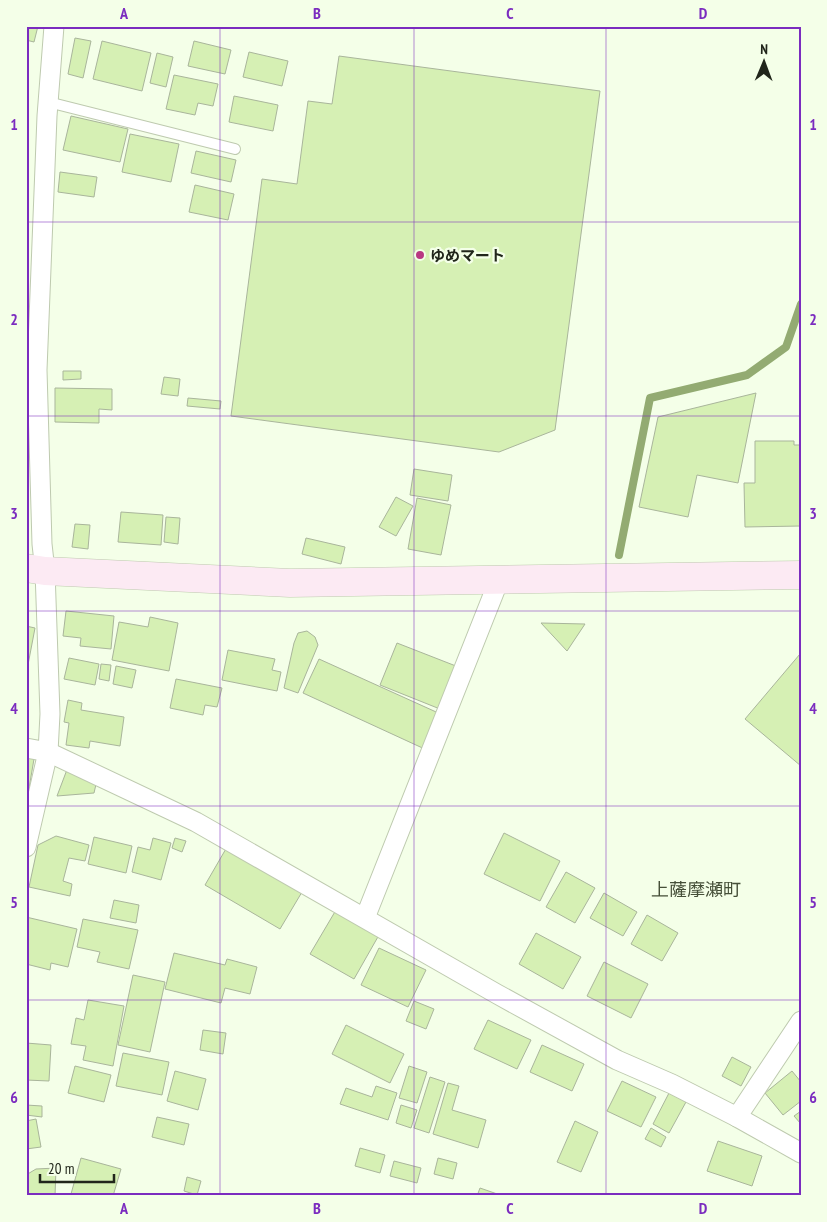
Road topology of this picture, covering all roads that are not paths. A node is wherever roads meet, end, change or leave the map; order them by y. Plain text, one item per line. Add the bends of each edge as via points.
1 (54, 26) edge
2 (48, 102) junction
3 (235, 149) dead end
4 (32, 392) edge
5 (36, 569) edge
6 (801, 575) edge
7 (499, 580) junction
8 (26, 748) edge
9 (48, 752) junction
10 (26, 847) edge
11 (365, 918) junction
12 (801, 1021) edge
13 (736, 1117) junction
14 (801, 1153) edge

1 - 2 street
2 - 3 lane
2 - 4 street via 37,370
4 - 5 street via 42,544
5 - 7 street via 290,583
5 - 9 street via 50,714
6 - 7 street
7 - 11 street
8 - 9 street
9 - 10 street
9 - 11 street via 196,822
11 - 13 street via 616,1060
12 - 13 street
13 - 14 street

